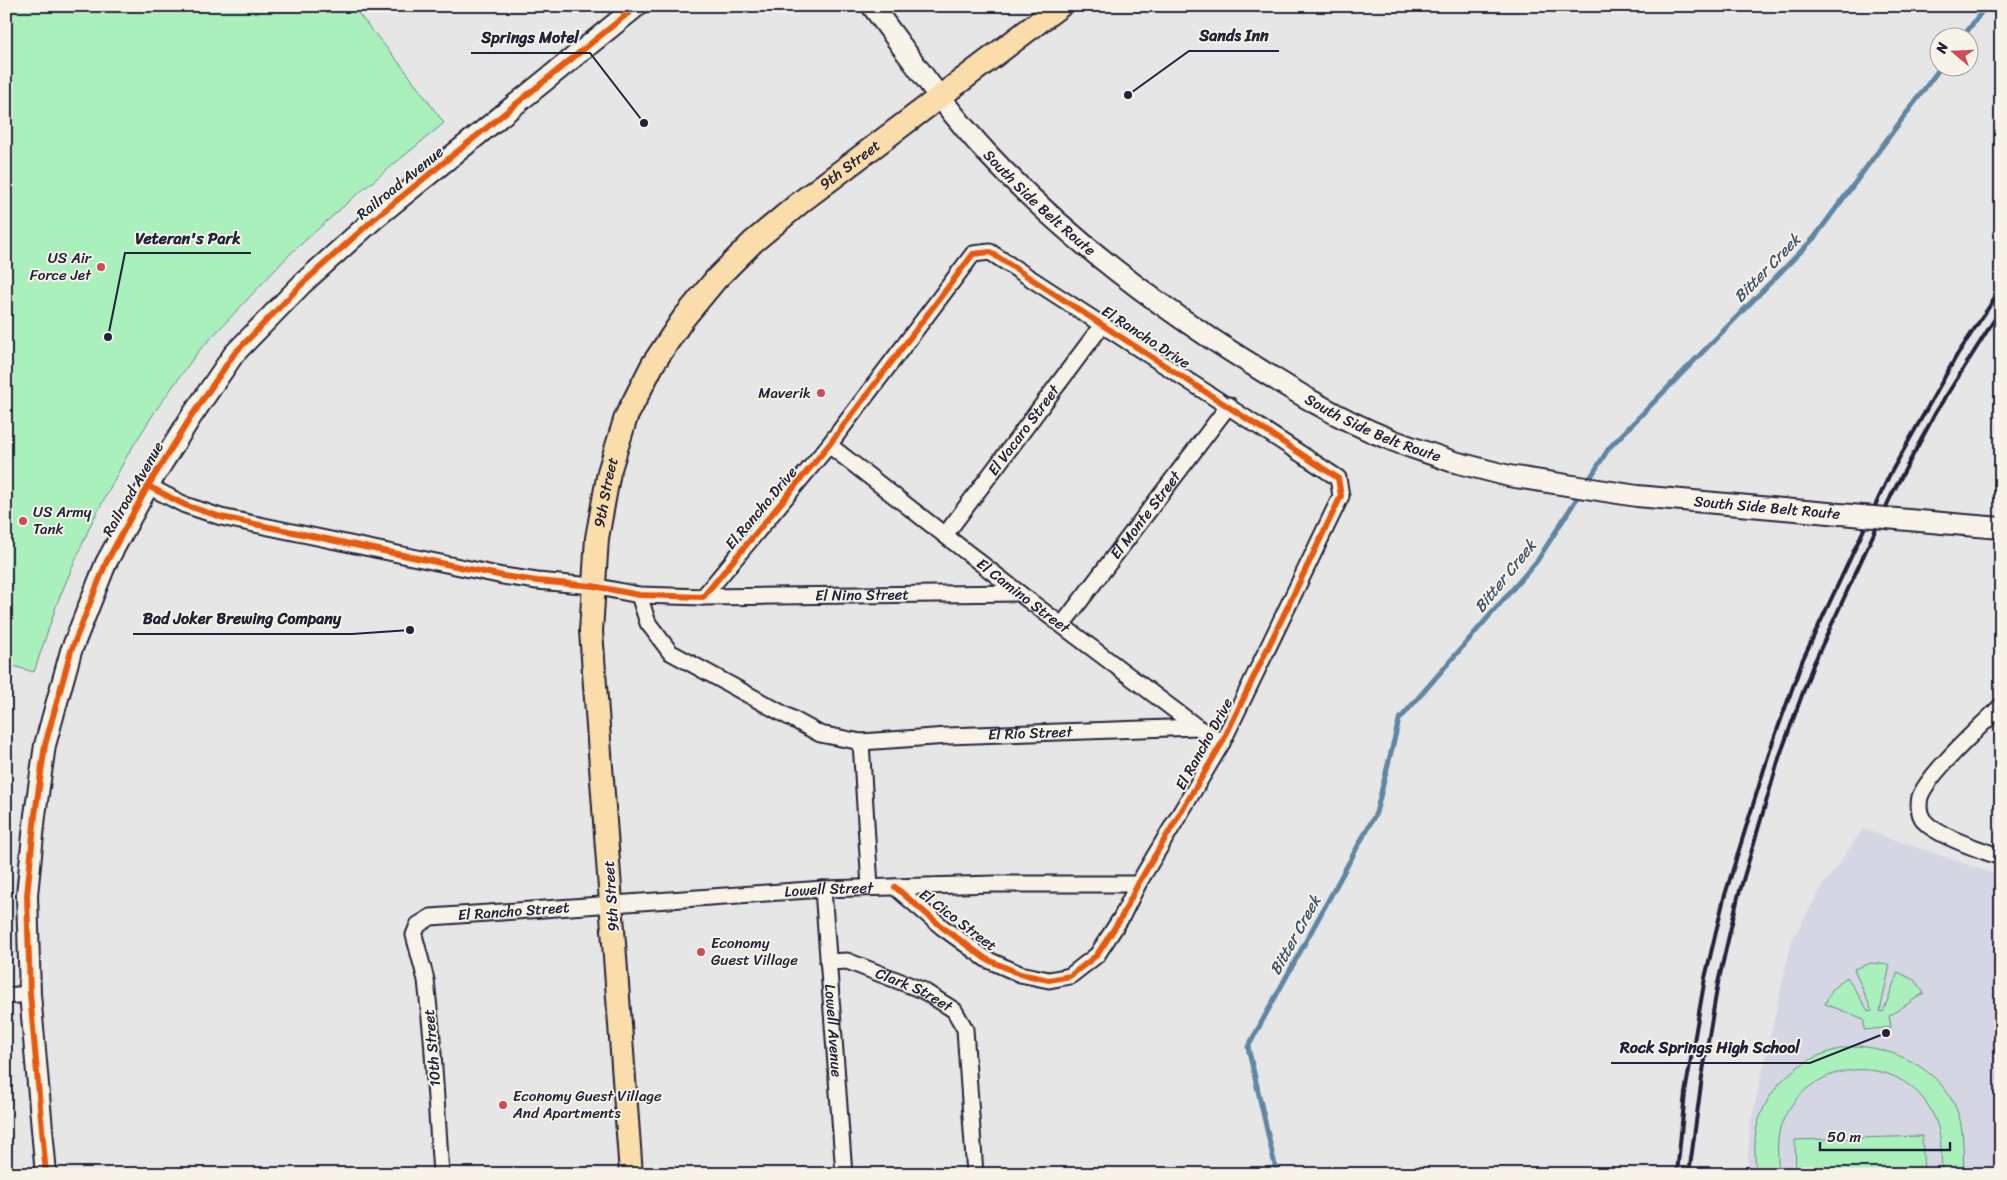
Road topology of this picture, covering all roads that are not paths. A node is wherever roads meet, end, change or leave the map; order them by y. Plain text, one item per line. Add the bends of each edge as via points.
1 (637, 6) edge
2 (872, 6) edge
3 (1060, 6) edge
4 (941, 97) junction
5 (1103, 324) junction
6 (1228, 405) junction
7 (829, 446) junction
8 (148, 486) junction
9 (2001, 528) edge
10 (945, 534) junction
11 (592, 586) junction
12 (1019, 593) junction
13 (639, 595) junction
14 (704, 597) junction
15 (1062, 625) junction
16 (2001, 706) edge
17 (1197, 727) junction
18 (861, 742) junction
19 (1222, 743) junction
20 (2001, 857) edge
21 (1138, 884) junction
22 (870, 887) junction
23 (895, 887) junction
24 (823, 889) junction
25 (612, 905) junction
26 (418, 926) joint
27 (828, 962) junction
28 (30, 994) junction
29 (6, 996) edge
30 (46, 1174) edge
31 (440, 1174) edge
32 (631, 1174) edge
33 (844, 1174) edge
34 (975, 1174) edge

1 - 8 street, Railroad Avenue via 374,219 303,283 234,354
2 - 4 street
3 - 4 main road, 9th Street
4 - 9 street, South Side Belt Route, bridge via 985,151 1043,209 1146,295 1294,392 1387,438 1451,461 1509,476 1636,496
4 - 11 main road, 9th Street via 802,201 753,242 683,319 653,364 626,416 609,472
5 - 6 street, El Rancho Drive
5 - 7 street, El Rancho Drive via 990,252 973,254
5 - 10 street, El Vacaro Street
6 - 15 street, El Monte Street
6 - 19 street, El Rancho Drive via 1338,478 1341,496
7 - 10 street, El Camino Street
7 - 14 street, El Rancho Drive
8 - 11 street via 185,505 220,517 503,576
8 - 28 street, Railroad Avenue via 106,564 71,651 45,745 27,895
10 - 12 street, El Camino Street
11 - 13 street
11 - 25 main road, 9th Street via 591,631
12 - 14 street, El Nino Street
12 - 15 street, El Camino Street
13 - 14 street
13 - 18 street, El Rio Street via 648,623 670,652 820,734
15 - 17 street, El Camino Street
16 - 20 street via 1928,782 1920,798 1919,810 1925,823 1964,844
17 - 18 street, El Rio Street
17 - 19 street, El Camino Street
18 - 22 street
19 - 21 street, El Rancho Drive
21 - 23 street, Lowell Street
21 - 23 street, El Cico Street via 1098,955 1070,976 1049,980 1020,974 986,959
22 - 23 street, Lowell Street
22 - 24 street, Lowell Street
24 - 25 street, Lowell Street
24 - 27 street, Lowell Avenue
25 - 26 street, El Rancho Street via 431,917
25 - 32 main road, 9th Street
26 - 31 street, 10th Street via 414,935 426,980
27 - 33 street, Lowell Avenue
27 - 34 street, Clark Street via 847,961 922,990 954,1010 965,1029
28 - 29 street
28 - 30 street, Railroad Avenue

